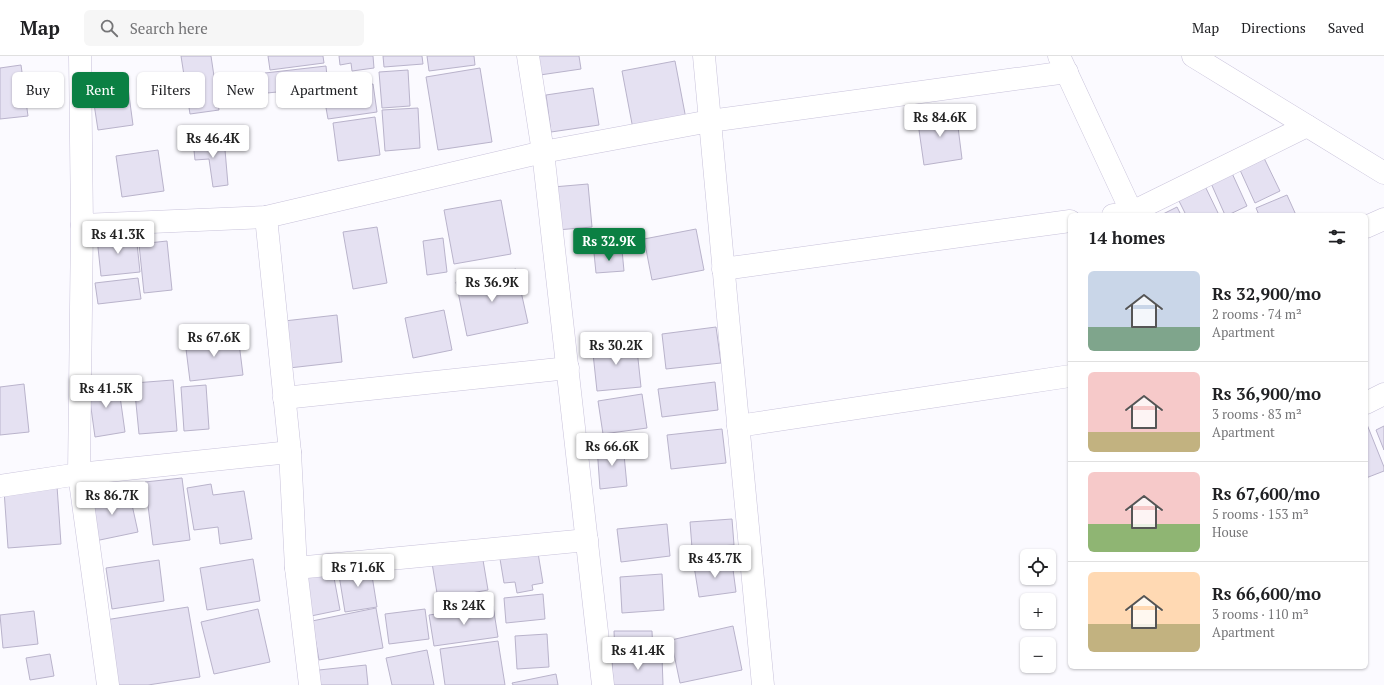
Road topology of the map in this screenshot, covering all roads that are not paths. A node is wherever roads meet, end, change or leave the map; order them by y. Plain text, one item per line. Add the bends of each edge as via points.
1 (80, 56) edge
2 (528, 56) edge
3 (704, 56) edge
4 (1193, 56) edge
5 (1063, 64) edge
6 (710, 121) junction
7 (1307, 126) junction
8 (543, 152) junction
9 (1384, 173) edge
10 (1126, 213) edge
11 (1128, 213) edge
12 (266, 217) junction
13 (1384, 219) edge
14 (1068, 221) edge
15 (82, 225) junction
16 (1368, 226) edge
17 (723, 269) junction
18 (568, 368) junction
19 (1068, 376) edge
20 (1384, 394) edge
21 (284, 398) junction
22 (1368, 402) edge
23 (738, 426) junction
24 (290, 452) junction
25 (79, 474) junction
26 (0, 486) edge
27 (587, 540) junction
28 (296, 568) junction
29 (108, 685) edge
30 (310, 685) edge
31 (603, 685) edge
32 (763, 685) edge

1 - 15 street
2 - 8 street
3 - 6 street
4 - 7 street
5 - 6 street
5 - 10 street
6 - 8 street
6 - 17 street
7 - 9 street
7 - 11 street
8 - 12 street
8 - 18 street
12 - 15 street
12 - 21 street
13 - 16 street
14 - 17 street
15 - 25 street
17 - 23 street
18 - 21 street
18 - 27 street
19 - 23 street
20 - 22 street
21 - 24 street
23 - 32 street
24 - 25 street
24 - 28 street
25 - 26 street
25 - 29 street
27 - 28 street
27 - 31 street
28 - 30 street

